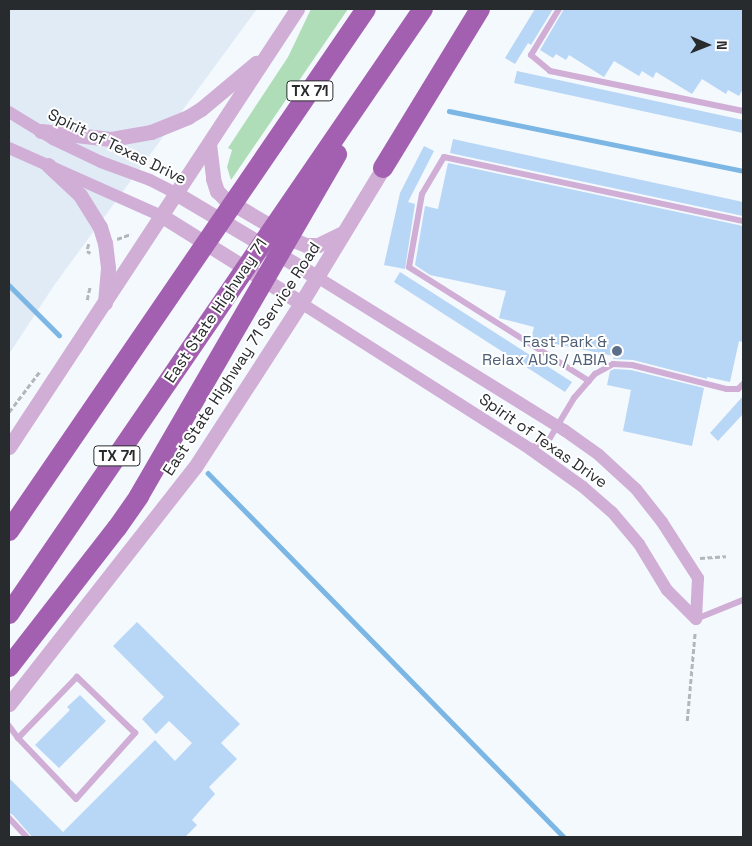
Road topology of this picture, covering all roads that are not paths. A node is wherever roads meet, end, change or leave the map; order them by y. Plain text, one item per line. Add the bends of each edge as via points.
1 (297, 9) edge
2 (366, 9) edge
3 (423, 9) edge
4 (480, 9) edge
5 (559, 9) edge
6 (266, 57) junction
7 (743, 111) edge
8 (9, 112) edge
9 (41, 131) junction
10 (209, 144) junction
11 (9, 148) edge
12 (48, 165) junction
13 (383, 168) joint
14 (177, 194) junction
15 (301, 202) junction
16 (162, 216) junction
17 (743, 221) edge
18 (344, 232) junction
19 (317, 277) junction
20 (301, 303) junction
21 (104, 304) junction
22 (589, 381) junction
23 (743, 384) edge
24 (557, 426) junction
25 (9, 447) edge
26 (530, 449) junction
27 (12, 524) edge
28 (743, 600) edge
29 (9, 614) edge
30 (696, 619) junction
31 (9, 667) edge
32 (9, 704) edge
33 (9, 726) edge
34 (18, 738) junction
35 (9, 818) edge
36 (28, 837) edge

1 - 6 street
2 - 27 highway, TX 71
3 - 15 highway, East State Highway 71 / TX 71 via 378,75
4 - 13 highway
5 - 7 lane via 531,55 550,71
6 - 9 street via 194,113 151,132 111,139
6 - 10 street
8 - 9 street, Spirit of Texas Drive
9 - 14 street, Spirit of Texas Drive via 101,162
10 - 14 street
10 - 18 street via 213,179 225,199 306,245 318,245
11 - 12 street, Spirit of Texas Drive
12 - 16 street, Spirit of Texas Drive
12 - 21 street via 80,196 100,226 108,268
13 - 18 street, East State Highway 71 Service Road
14 - 16 street
14 - 19 street, Spirit of Texas Drive
15 - 29 highway, East State Highway 71 / TX 71 via 225,298
15 - 31 highway via 246,310 139,496
16 - 20 street, Spirit of Texas Drive
16 - 21 street
17 - 22 lane via 444,157 422,194 409,267
18 - 19 street, East State Highway 71 Service Road
19 - 20 street, East State Highway 71 Service Road
19 - 24 street, Spirit of Texas Drive
20 - 26 street, Spirit of Texas Drive
20 - 32 street, East State Highway 71 Service Road via 190,473
21 - 25 street
22 - 23 lane via 613,364 632,365 727,389 738,389
22 - 24 lane
24 - 26 lane via 550,438
24 - 30 street, Spirit of Texas Drive via 599,455 636,489 662,522 698,578
26 - 30 street, Spirit of Texas Drive via 612,512 639,544 667,590
28 - 30 lane
33 - 34 lane
34 - 34 lane via 76,799 135,733 77,677
35 - 36 lane

